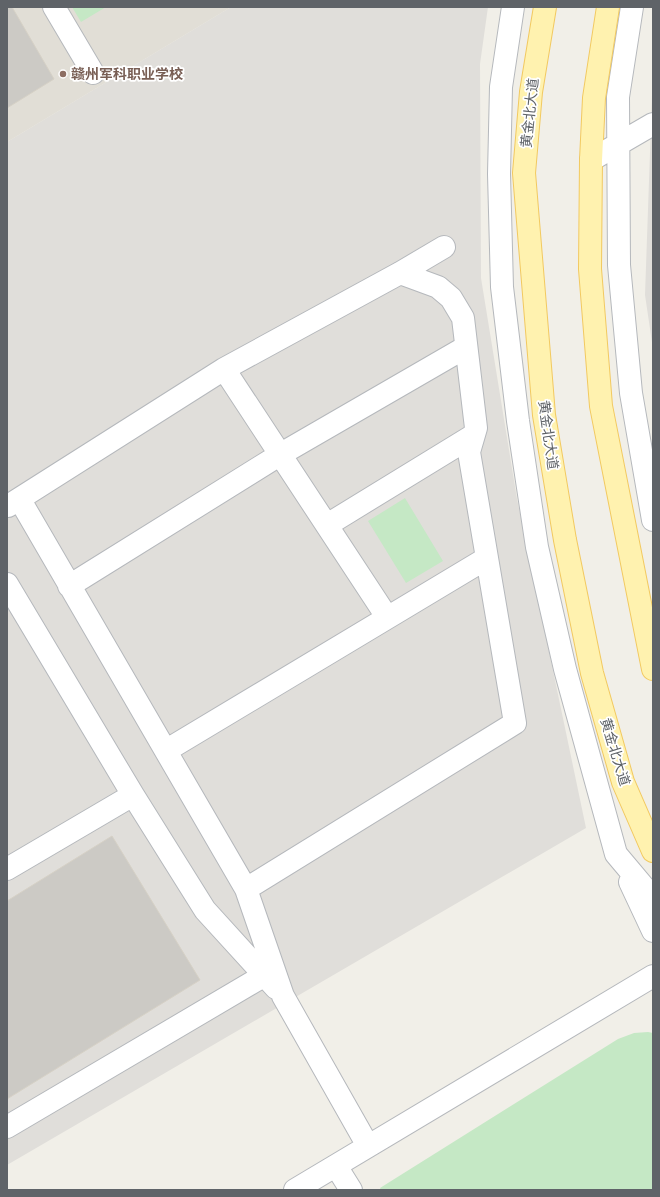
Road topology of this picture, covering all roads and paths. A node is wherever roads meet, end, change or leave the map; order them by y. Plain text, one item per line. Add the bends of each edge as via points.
1 (54, 7) edge
2 (513, 7) edge
3 (545, 7) edge
4 (608, 7) edge
5 (632, 7) edge
6 (93, 73) dead end
7 (653, 124) edge
8 (618, 144) junction
9 (591, 160) junction
10 (444, 247) dead end
11 (400, 273) junction
12 (466, 347) junction
13 (224, 369) junction
14 (474, 434) junction
15 (281, 454) junction
16 (14, 503) edge
17 (653, 520) edge
18 (327, 525) junction
19 (487, 558) junction
20 (7, 584) edge
21 (69, 586) junction
22 (387, 617) junction
23 (653, 669) edge
24 (167, 750) junction
25 (133, 795) junction
26 (653, 851) edge
27 (616, 854) junction
28 (7, 869) edge
29 (246, 889) junction
30 (653, 898) edge
31 (653, 931) edge
32 (265, 975) junction
33 (653, 976) edge
34 (283, 996) junction
35 (7, 1127) edge
36 (368, 1146) junction
37 (336, 1166) junction
38 (295, 1190) edge
39 (352, 1190) edge

1 - 6 street
2 - 27 street via 501,87 499,174 502,287 518,421 537,547 566,669
3 - 26 main road, 黄金北大道 via 531,92 524,173 544,415 565,540 592,673 623,782
4 - 9 main road via 594,98
5 - 8 street via 618,97
7 - 8 street
8 - 9 street
8 - 17 street via 619,265 631,393
9 - 23 main road via 590,269 601,406
10 - 11 street
11 - 12 street via 438,287 451,298 462,318
11 - 13 street
12 - 14 street via 476,428
12 - 15 street
13 - 15 street
13 - 16 street
14 - 18 street
14 - 19 street via 469,452
15 - 18 street
15 - 21 street
16 - 21 street
18 - 22 street
19 - 22 street
19 - 29 street via 515,723
20 - 25 street
21 - 24 street
22 - 24 street
24 - 29 street
25 - 28 street
25 - 32 street via 205,910
27 - 30 street
27 - 31 street
29 - 34 street
32 - 34 street
32 - 35 street
33 - 36 street
34 - 36 street
36 - 37 street
37 - 38 street
37 - 39 street

